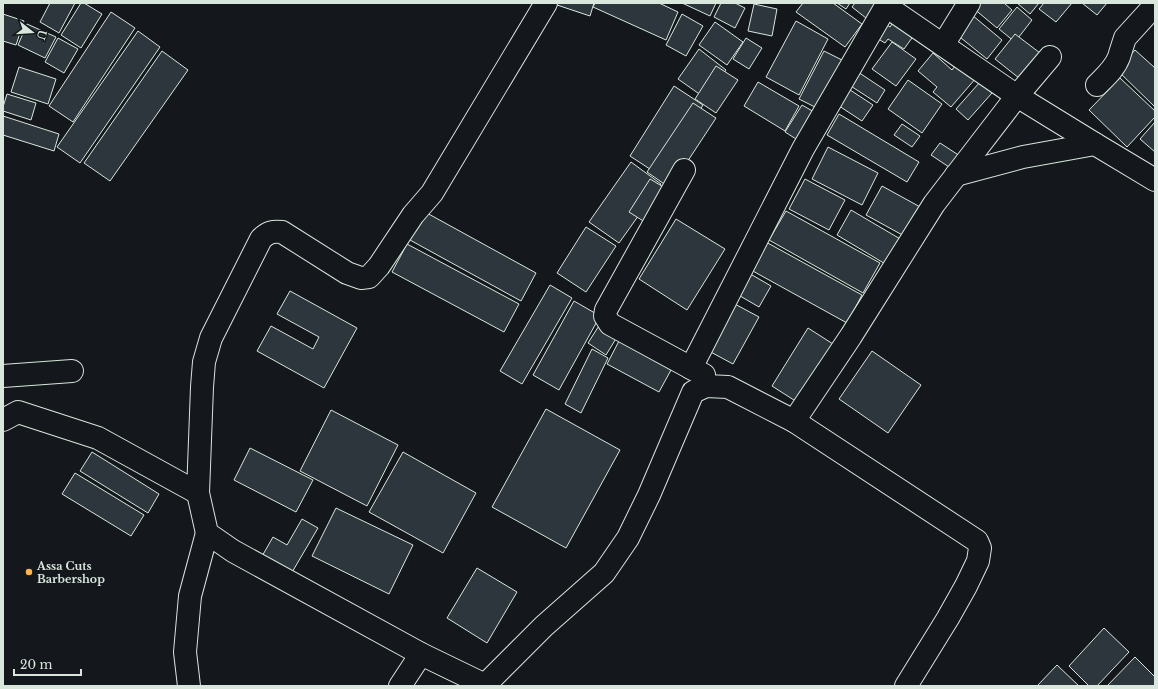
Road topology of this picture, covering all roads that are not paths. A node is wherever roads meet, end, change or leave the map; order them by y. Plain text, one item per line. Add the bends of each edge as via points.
1 (546, 3) edge
2 (969, 3) edge
3 (887, 4) edge
4 (1155, 5) edge
5 (943, 45) junction
6 (1050, 57) dead end
7 (1097, 85) dead end
8 (1017, 96) junction
9 (1094, 144) junction
10 (684, 170) dead end
11 (956, 175) junction
12 (1154, 176) edge
13 (691, 368) junction
14 (72, 372) dead end
15 (3, 376) edge
16 (706, 386) junction
17 (3, 420) edge
18 (794, 421) junction
19 (198, 493) junction
20 (207, 533) junction
21 (421, 654) junction
22 (485, 685) edge
23 (189, 686) edge
24 (400, 686) edge
25 (906, 686) edge

1 - 19 street via 432,193 412,215 369,277 361,278 347,274 282,232 267,233 261,239 211,338 204,362
2 - 5 street
3 - 5 street
3 - 13 street via 803,149
4 - 7 street via 1126,38 1114,67
5 - 8 street
6 - 8 street
8 - 9 street
8 - 11 street
9 - 11 street
9 - 12 street
10 - 13 street via 606,310 606,316 610,324
11 - 18 street via 934,204
13 - 16 street via 704,374
14 - 15 street
16 - 18 street via 728,387
16 - 22 street via 693,392 646,502 628,538 604,573 544,626
17 - 19 street via 18,412 98,438
18 - 25 street via 977,541 980,548 978,561 966,586
19 - 20 street
20 - 21 street via 233,551
20 - 23 street via 190,596 185,652
21 - 22 street
21 - 24 street

